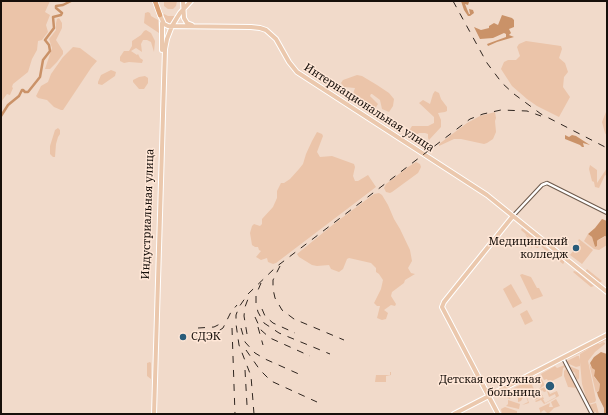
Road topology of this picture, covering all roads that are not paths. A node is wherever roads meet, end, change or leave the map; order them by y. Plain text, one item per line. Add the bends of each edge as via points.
1 (155, 1) edge
2 (158, 1) edge
3 (183, 1) edge
4 (191, 1) edge
5 (184, 8) junction
6 (160, 15) junction
7 (172, 26) junction
8 (203, 26) junction
9 (607, 213) edge
10 (512, 217) junction
11 (582, 274) junction
12 (607, 292) edge
13 (607, 296) edge
14 (607, 335) edge
15 (563, 358) junction
16 (487, 396) junction
17 (153, 414) edge
18 (454, 414) edge
19 (496, 414) edge
20 (592, 414) edge

1 - 6 highway
2 - 6 main road, Индустриальная улица
3 - 5 main road
4 - 5 main road, Индустриальная улица
5 - 7 main road, Индустриальная улица
5 - 8 main road via 187,23
6 - 7 main road via 165,25
6 - 17 main road, Индустриальная улица via 162,37
7 - 8 main road, Интернациональная улица
7 - 17 main road, Индустриальная улица via 165,44 164,64
8 - 10 main road, Интернациональная улица via 262,28 276,39 289,62 299,73 469,184
9 - 10 street via 547,183 542,185
10 - 11 main road, Интернациональная улица
10 - 16 main road via 442,307
11 - 12 main road, Интернациональная улица
11 - 13 main road, Интернациональная улица
14 - 15 main road
15 - 16 main road
15 - 20 street
16 - 18 main road
16 - 19 main road

